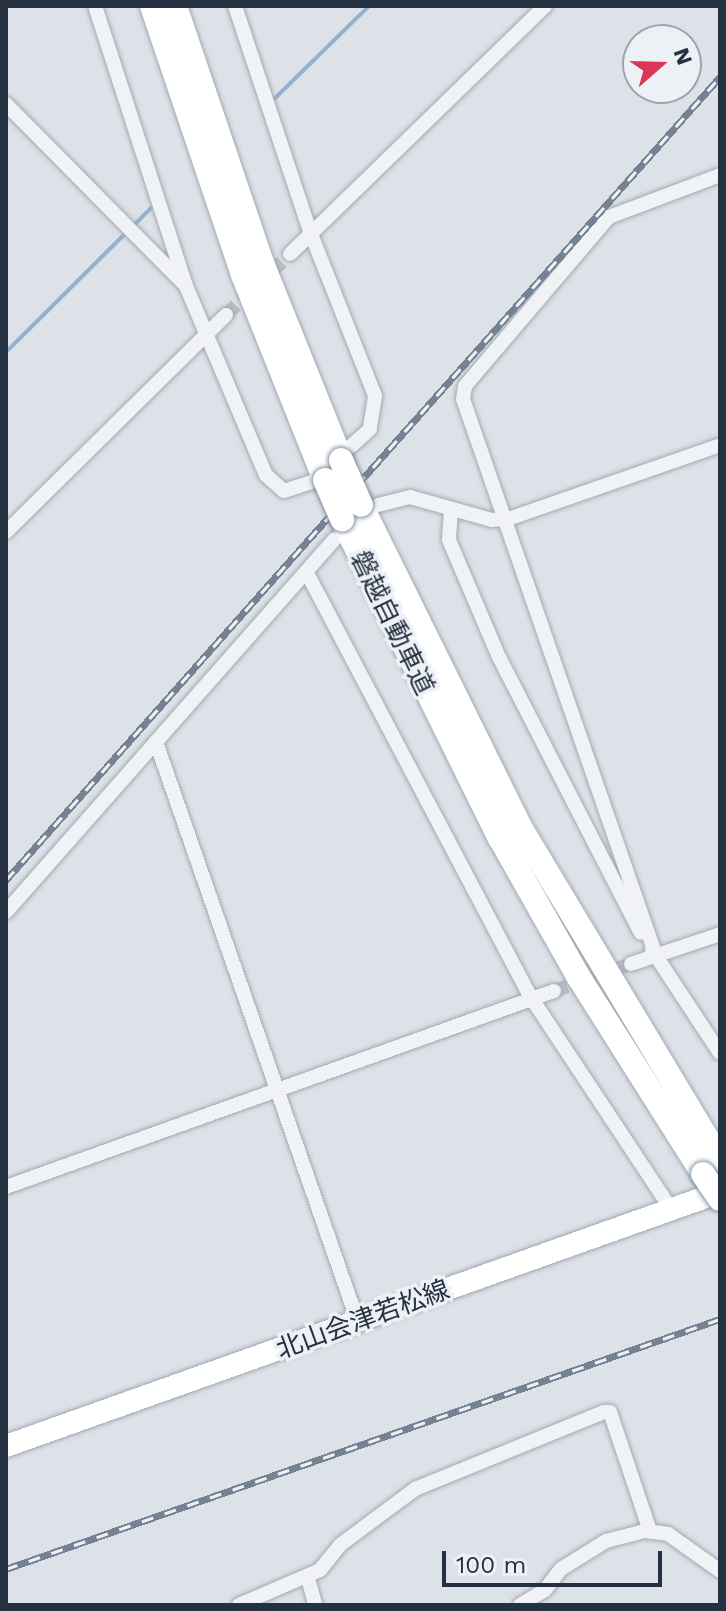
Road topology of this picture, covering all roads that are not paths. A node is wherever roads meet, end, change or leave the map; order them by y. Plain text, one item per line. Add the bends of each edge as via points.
1 (95, 6) edge
2 (152, 6) edge
3 (175, 6) edge
4 (235, 6) edge
5 (545, 6) edge
6 (6, 104) edge
7 (720, 175) edge
8 (311, 234) junction
9 (290, 254) tunnel mouth
10 (186, 286) junction
11 (226, 315) tunnel mouth
12 (207, 333) junction
13 (720, 445) edge
14 (346, 453) junction
15 (318, 481) junction
16 (451, 510) junction
17 (354, 517) junction
18 (508, 519) junction
19 (6, 532) edge
20 (307, 573) junction
21 (156, 742) junction
22 (6, 912) edge
23 (720, 934) edge
24 (656, 956) junction
25 (631, 964) tunnel mouth
26 (554, 991) tunnel mouth
27 (532, 999) junction
28 (720, 1053) edge
29 (277, 1091) junction
30 (712, 1167) edge
31 (6, 1187) edge
32 (720, 1192) edge
33 (720, 1199) edge
34 (671, 1209) junction
35 (358, 1322) junction
36 (6, 1446) edge
37 (650, 1531) junction
38 (720, 1571) edge
39 (308, 1578) junction
40 (239, 1605) edge
41 (315, 1605) edge
42 (520, 1605) edge

1 - 10 street
2 - 15 highway, 磐越自動車道
3 - 14 highway, 磐越自動車道 via 262,263
4 - 8 street
5 - 8 street
6 - 10 street
7 - 18 street via 609,217 465,386 463,399
8 - 9 street
8 - 14 street via 375,396 370,429
10 - 12 street
11 - 12 street
12 - 15 street via 266,475 284,491
12 - 19 street
13 - 18 street
14 - 17 highway, 磐越自動車道, bridge
15 - 17 highway, 磐越自動車道, bridge
16 - 17 street via 399,496
16 - 18 street
16 - 24 street via 449,540 499,657 591,843
17 - 20 street
17 - 30 highway, 磐越自動車道 via 520,827
18 - 24 street
20 - 21 street
20 - 27 street
21 - 22 street
21 - 29 street
23 - 24 street
24 - 25 street
24 - 28 street
26 - 27 street
27 - 29 street
27 - 34 street
29 - 31 street
29 - 35 street
30 - 33 highway, 磐越自動車道, bridge
32 - 34 main road, 北山会津若松線
34 - 35 main road, 北山会津若松線
35 - 36 main road, 北山会津若松線
37 - 38 street via 668,1534
37 - 39 street via 610,1412 604,1412 415,1489 340,1545
37 - 42 street via 606,1541 561,1569 545,1590
39 - 40 street
39 - 41 street

